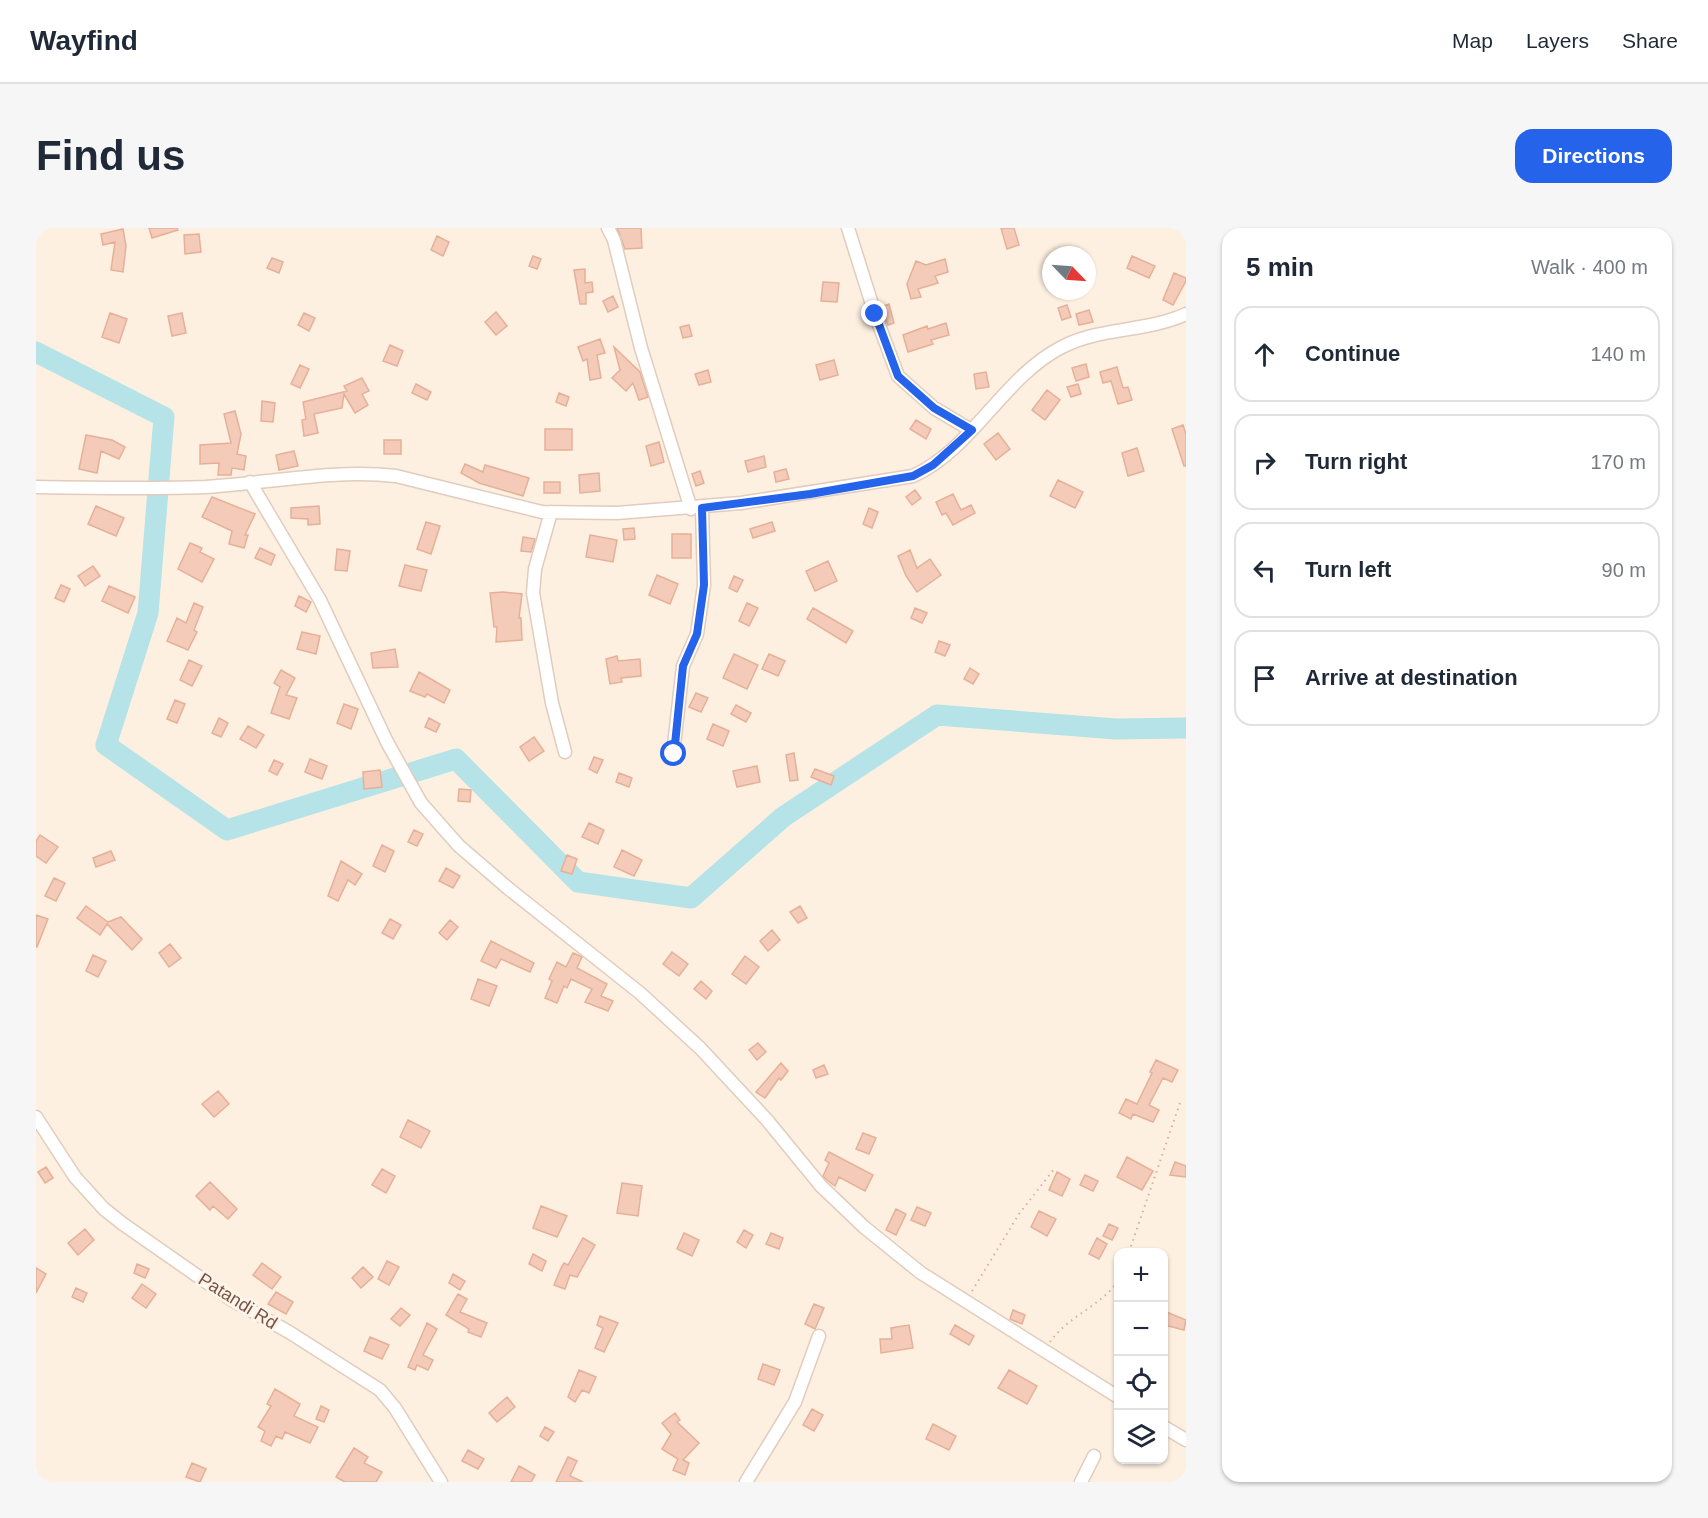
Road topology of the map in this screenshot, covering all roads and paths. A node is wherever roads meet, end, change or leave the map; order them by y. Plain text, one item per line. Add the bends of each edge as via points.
1 (608, 228) edge
2 (848, 228) edge
3 (1186, 314) edge
4 (972, 430) junction
5 (250, 482) junction
6 (36, 487) edge
7 (697, 508) junction
8 (551, 512) junction
9 (565, 752) dead end
10 (674, 754) dead end
11 (1180, 1103) dead end
12 (36, 1117) edge
13 (1054, 1169) dead end
14 (1130, 1248) edge
15 (1114, 1287) edge
16 (965, 1300) junction
17 (819, 1336) dead end
18 (1046, 1349) junction
19 (1114, 1393) edge
20 (1168, 1429) edge
21 (1186, 1440) edge
22 (1094, 1456) dead end
23 (441, 1482) edge
24 (746, 1482) edge
25 (1081, 1482) edge

1 - 7 street via 641,348
2 - 4 street via 898,376 934,408
3 - 4 street via 1062,347 1033,368
4 - 7 street via 933,465 913,476
5 - 6 street via 148,488
5 - 8 street via 396,476
5 - 16 street via 320,600 363,694 421,803 459,846 508,890 640,993 700,1048 821,1186 864,1227 921,1273
7 - 8 street
7 - 10 street via 704,585 697,634 683,666
8 - 9 street via 535,569 533,593 552,703
11 - 14 path
12 - 23 street, Patandi Rd via 75,1177 116,1219 232,1300 380,1390
13 - 16 path
15 - 18 path via 1068,1321
16 - 18 street
17 - 24 street via 795,1402
18 - 19 street
20 - 21 street
22 - 25 street

